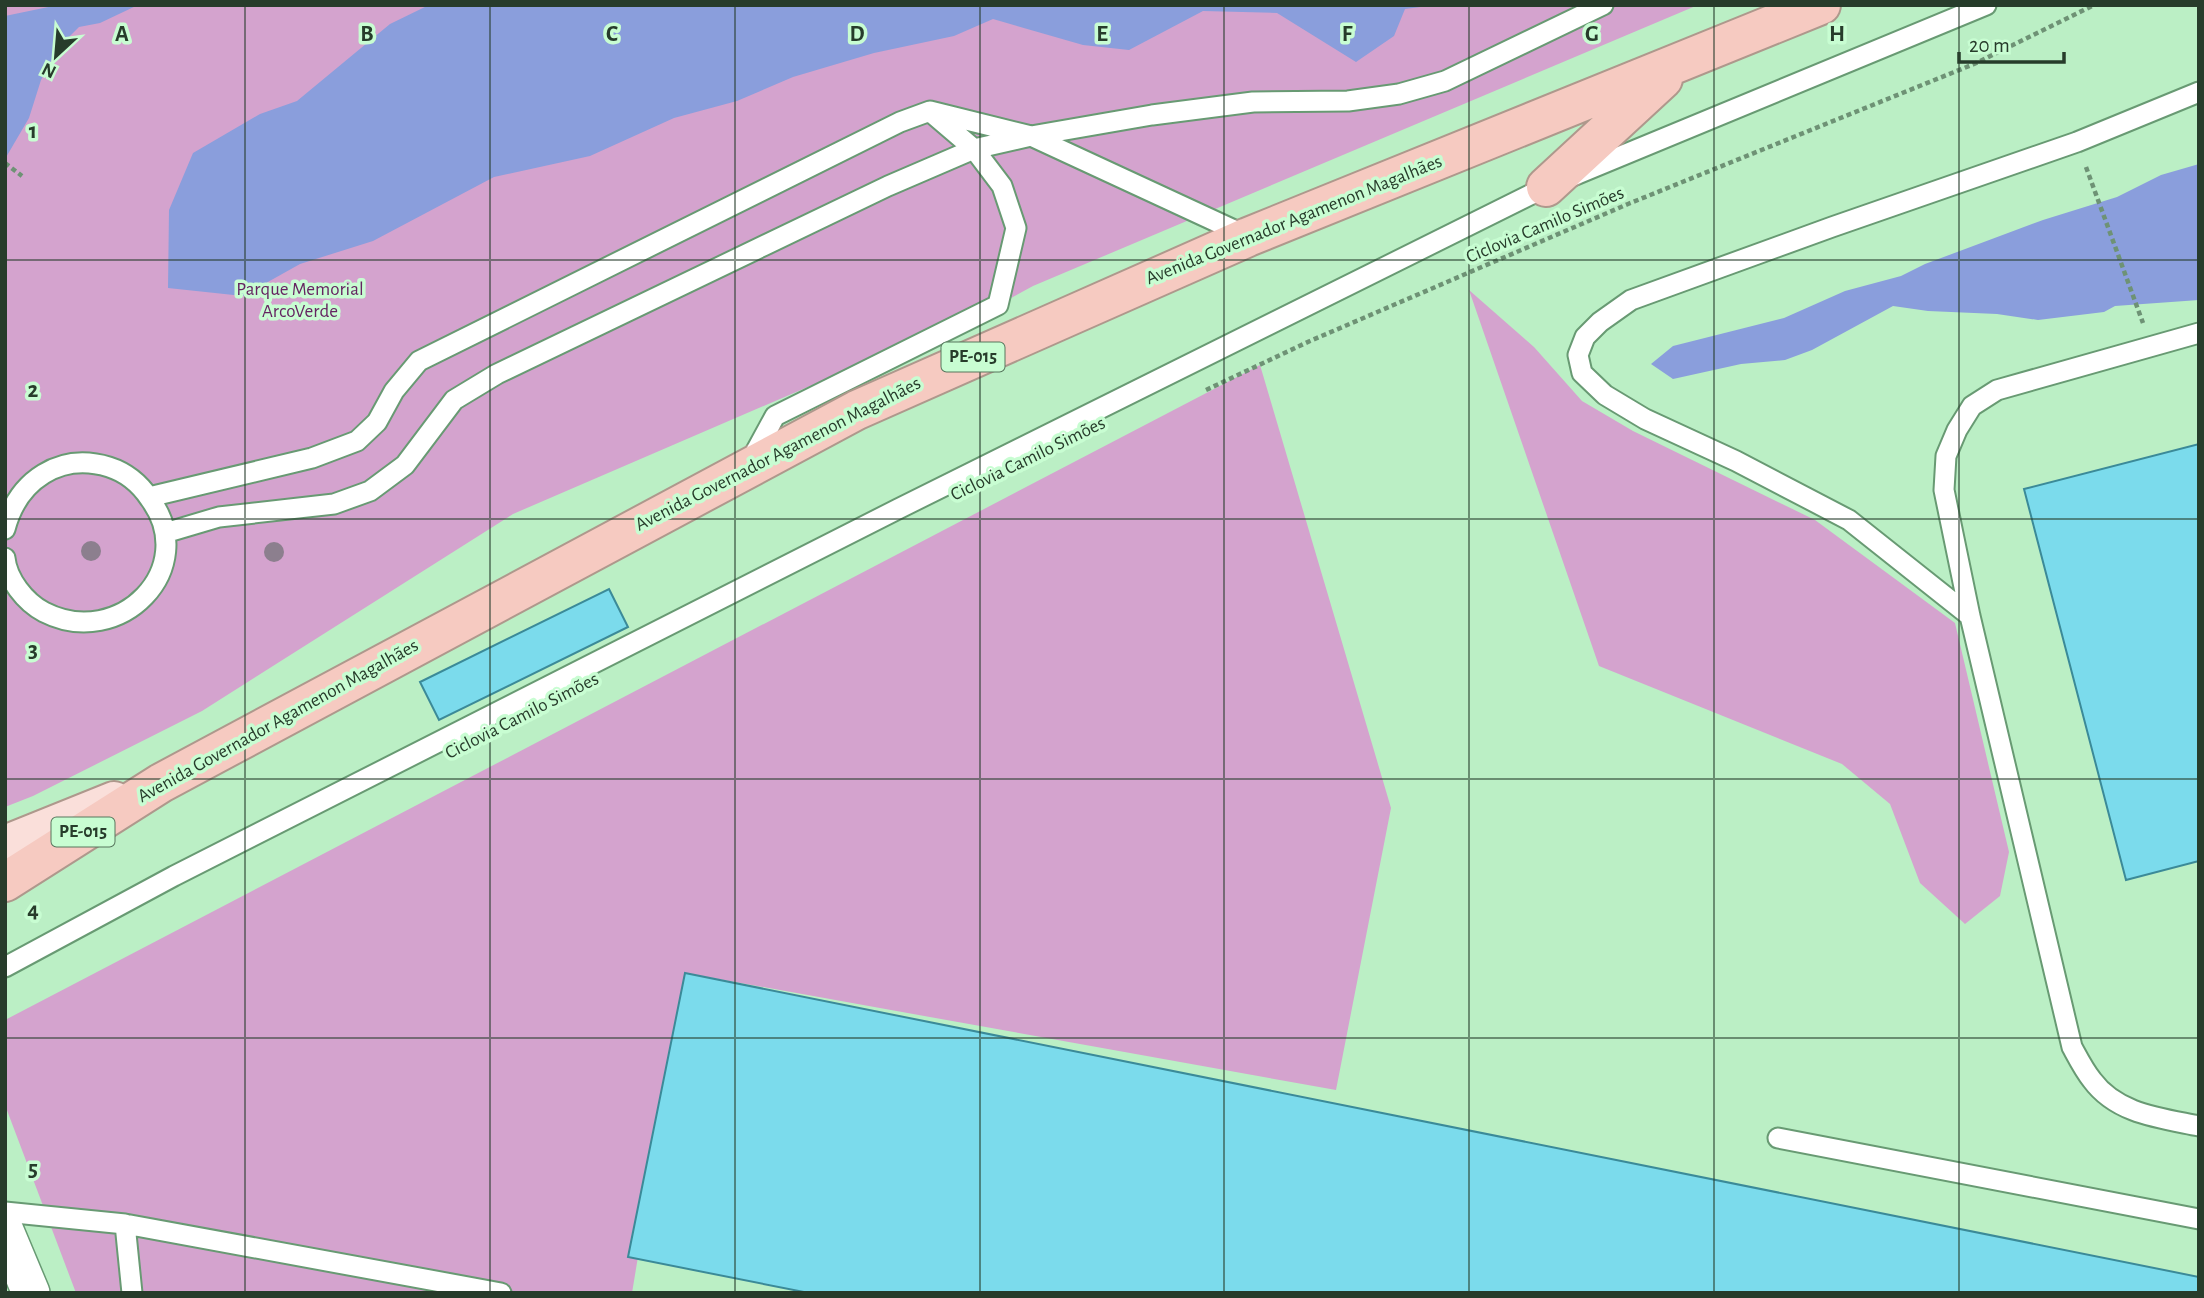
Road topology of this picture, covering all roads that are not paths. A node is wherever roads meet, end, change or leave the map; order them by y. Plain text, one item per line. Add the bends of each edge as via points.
1 (1603, 5) edge
2 (1821, 5) edge
3 (1986, 5) edge
4 (1678, 65) junction
5 (2199, 92) edge
6 (930, 111) junction
7 (1031, 136) junction
8 (974, 149) junction
9 (1546, 187) junction
10 (1248, 237) junction
11 (2199, 333) edge
12 (747, 467) junction
13 (149, 497) junction
14 (5, 529) edge
15 (165, 533) junction
16 (5, 558) edge
17 (11, 592) edge
18 (1970, 616) junction
19 (161, 782) junction
20 (5, 845) edge
21 (5, 882) edge
22 (5, 967) edge
23 (2199, 1126) edge
24 (1778, 1138) dead end
25 (5, 1212) edge
26 (2199, 1219) edge
27 (125, 1224) junction
28 (5, 1231) edge
29 (31, 1293) edge
30 (132, 1293) edge
31 (501, 1293) edge

1 - 7 lane via 1444,81 1399,94 1348,101 1253,102
2 - 4 highway, Avenida Governador Agamenon Magalhães / PE-015
3 - 9 lane
4 - 9 highway
4 - 10 highway, Avenida Governador Agamenon Magalhães / PE-015
5 - 18 lane via 2077,142 1631,300 1585,337 1578,355 1582,373 1605,395 1849,520
6 - 7 lane
6 - 8 lane
6 - 13 lane via 419,361 394,391 377,422 357,441 312,457
7 - 8 lane
7 - 10 lane
8 - 12 lane via 1002,186 1016,228 998,305 775,416
8 - 15 lane via 497,374 454,400 405,466 370,491 334,504 219,517
9 - 22 lane via 235,844
10 - 12 highway, Avenida Governador Agamenon Magalhães / PE-015 via 857,410
11 - 18 lane via 1997,390 1972,406 1946,456 1944,490
12 - 19 highway, Avenida Governador Agamenon Magalhães / PE-015
13 - 14 lane via 121,471 96,463 69,464 44,473 24,490
13 - 15 lane via 158,508
15 - 17 lane via 164,561 153,586 136,606 113,619 86,624 59,620
16 - 17 lane
18 - 23 lane via 2072,1047 2093,1082 2116,1102 2133,1112
19 - 20 main road
19 - 21 highway, Avenida Governador Agamenon Magalhães / PE-015
24 - 26 lane
25 - 27 lane
27 - 30 lane
27 - 31 lane
28 - 29 street

